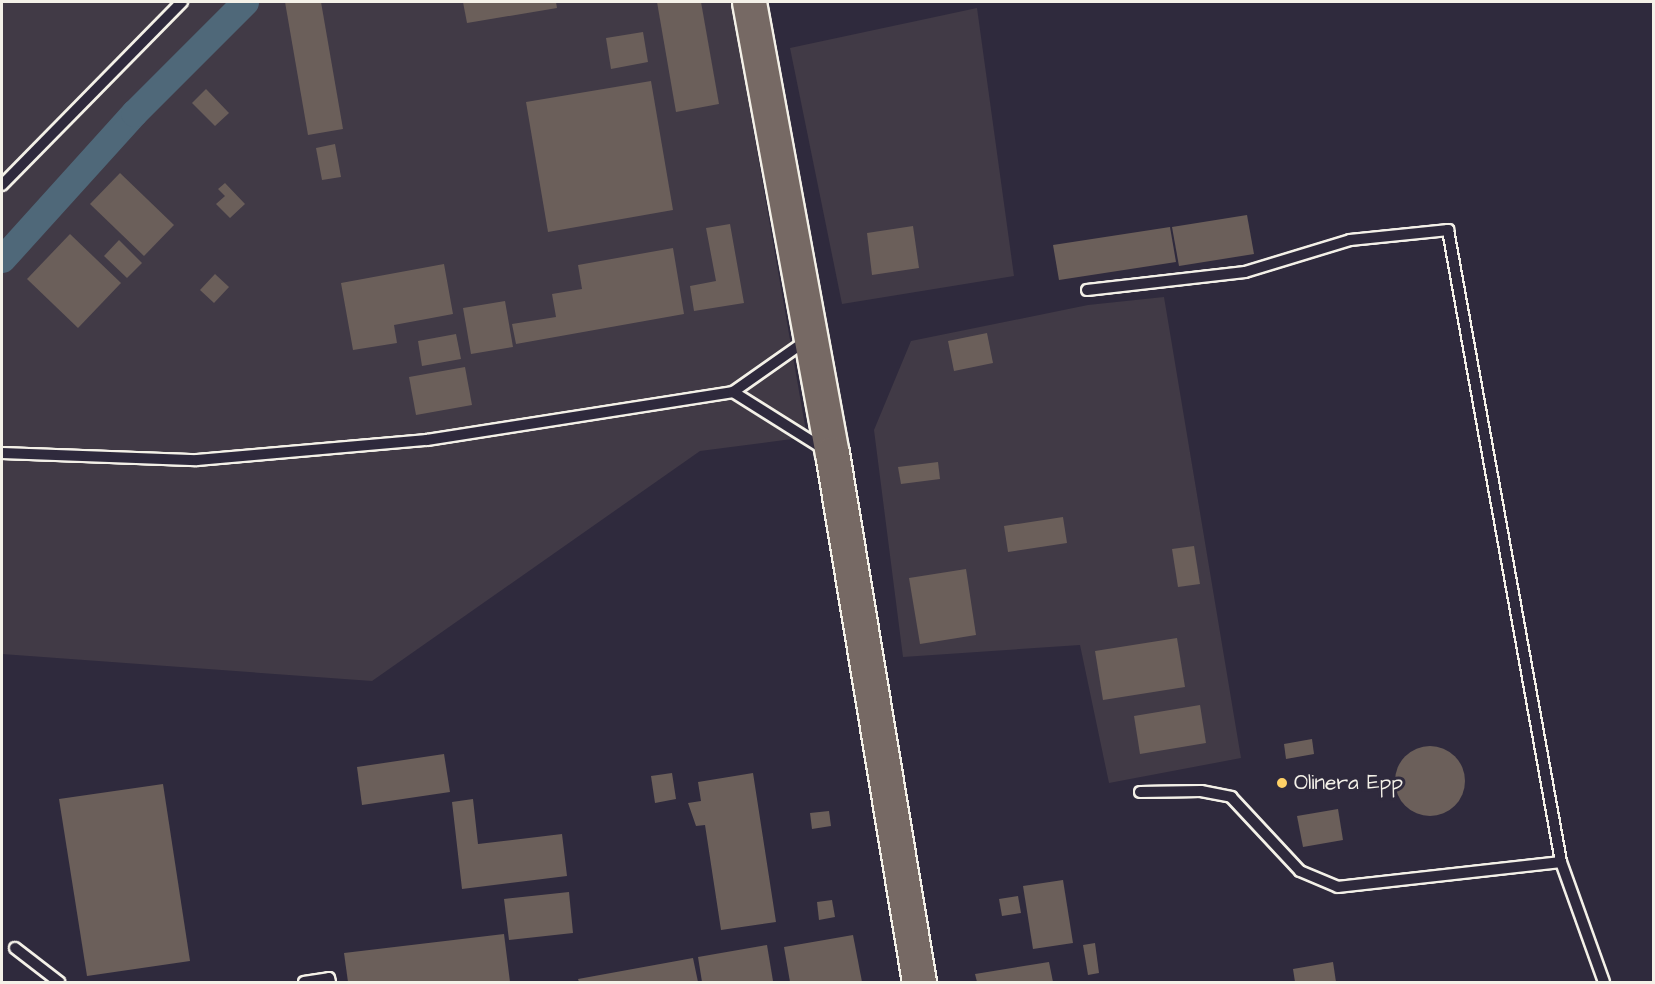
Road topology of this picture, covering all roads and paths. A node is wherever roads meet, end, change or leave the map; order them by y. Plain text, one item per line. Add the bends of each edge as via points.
1 (182, 2) edge
2 (749, 2) edge
3 (2, 185) edge
4 (1087, 290) dead end
5 (809, 338) junction
6 (734, 392) junction
7 (2, 453) edge
8 (832, 453) junction
9 (1140, 792) dead end
10 (1560, 862) junction
11 (15, 948) dead end
12 (59, 982) edge
13 (304, 982) edge
14 (330, 982) edge
15 (919, 982) edge
16 (1604, 982) edge

1 - 3 lane
2 - 5 highway
4 - 10 lane via 1245,272 1350,240 1448,230
5 - 6 lane
5 - 8 highway
6 - 7 lane via 427,440 197,460
6 - 8 lane
8 - 15 highway
9 - 10 lane via 1201,791 1231,797 1300,871 1338,887
10 - 16 lane
11 - 12 lane
13 - 14 lane via 329,978

